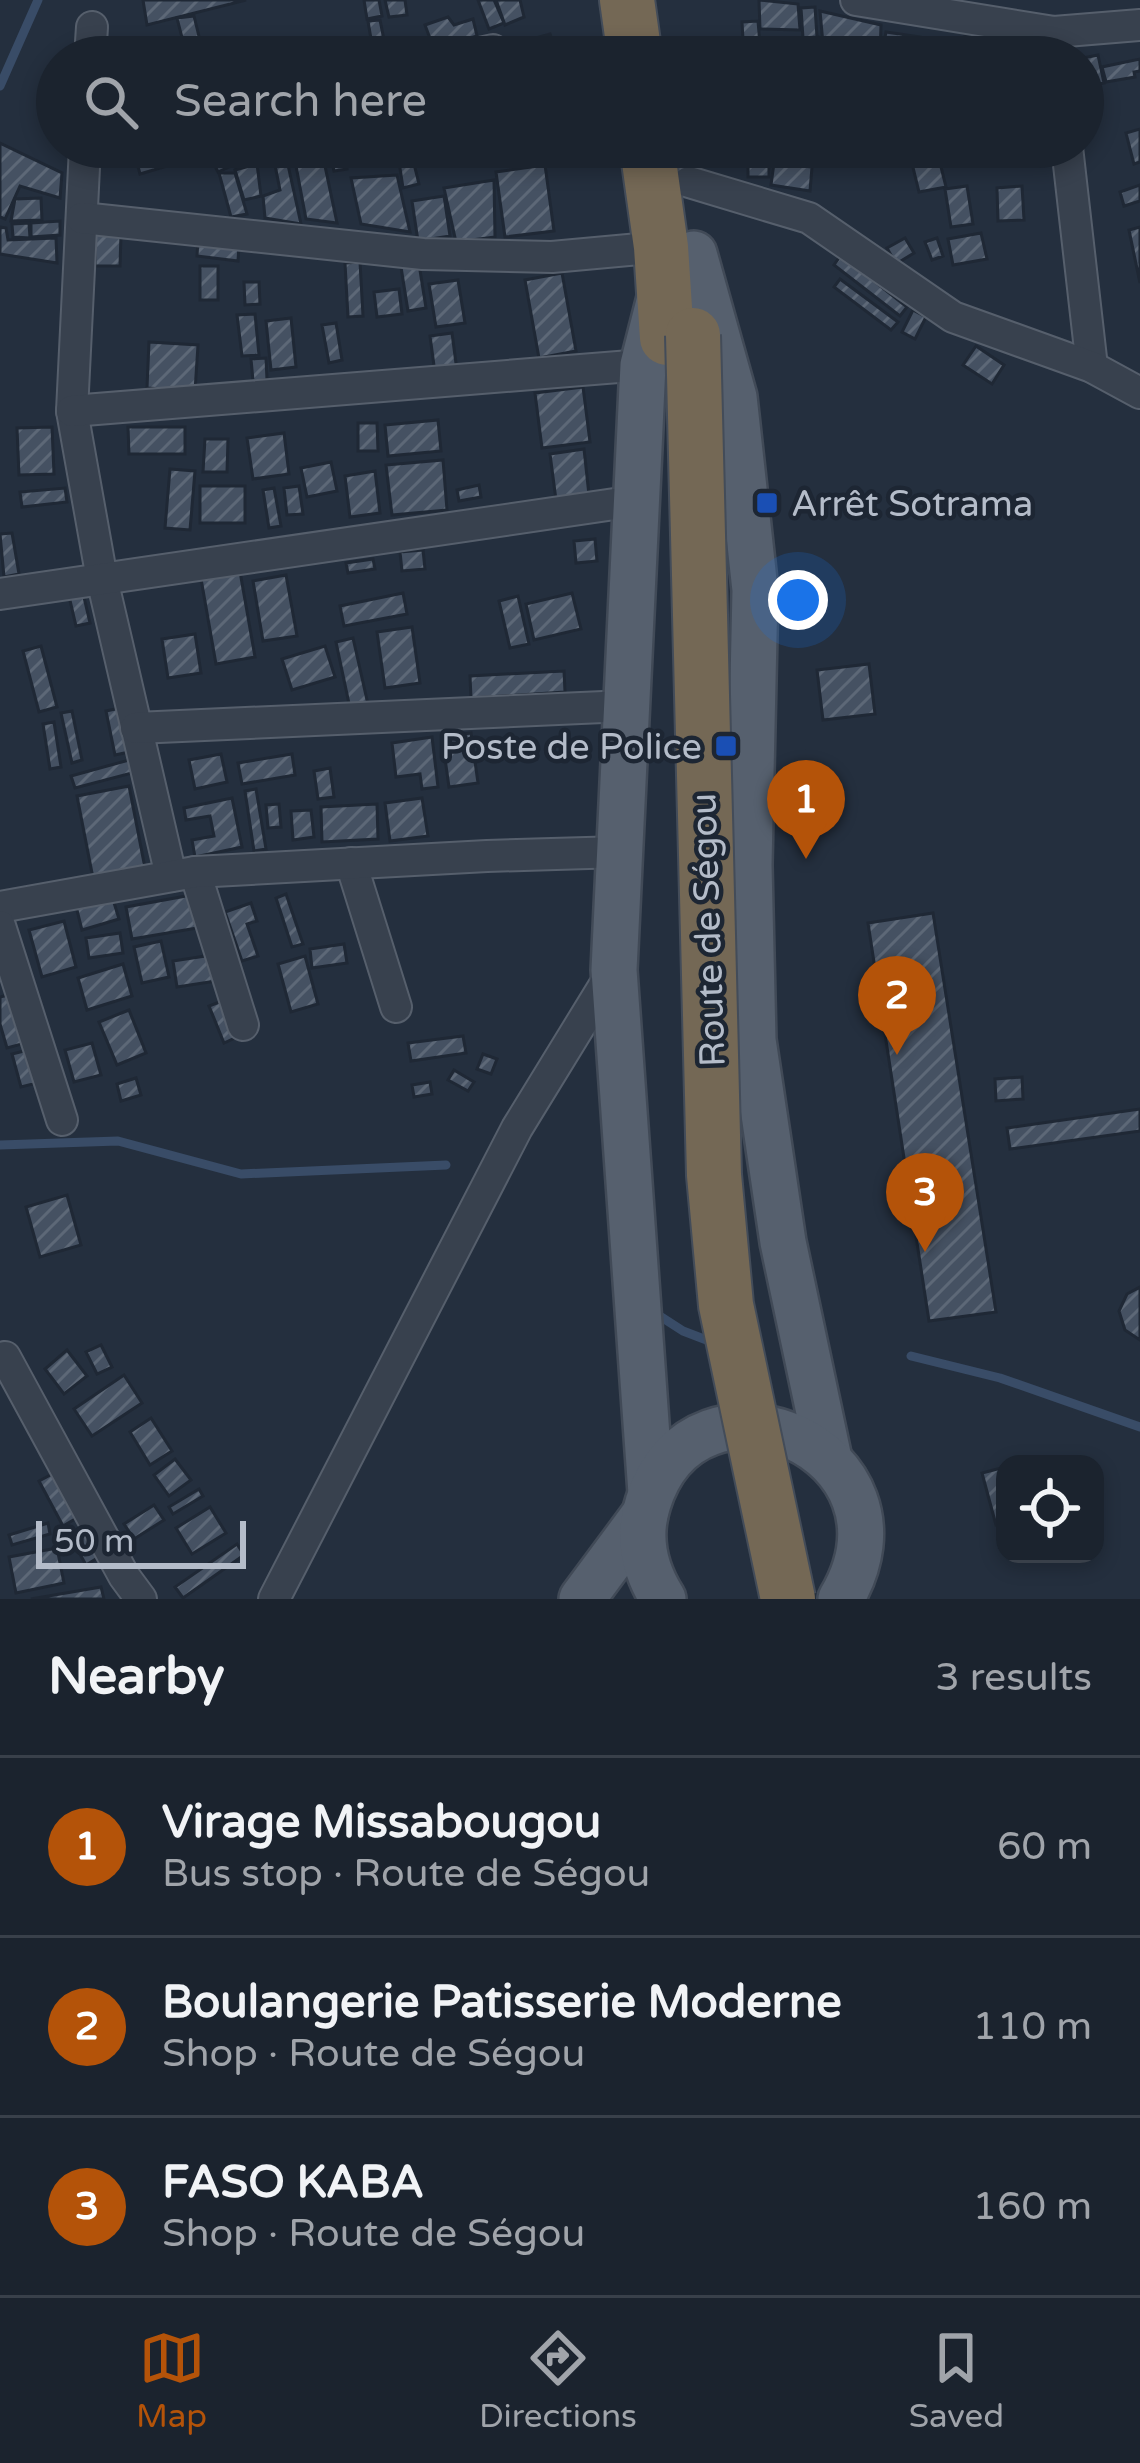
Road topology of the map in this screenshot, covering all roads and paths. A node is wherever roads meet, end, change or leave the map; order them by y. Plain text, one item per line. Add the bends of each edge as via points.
1 (627, 0) edge
2 (664, 0) edge
3 (856, 0) edge
4 (1140, 25) edge
5 (631, 36) edge
6 (669, 36) edge
7 (1015, 36) edge
8 (1093, 36) edge
9 (85, 168) edge
10 (652, 168) edge
11 (686, 168) edge
12 (696, 168) edge
13 (1069, 168) edge
14 (82, 218) junction
15 (673, 261) junction
16 (668, 346) junction
17 (1092, 367) junction
18 (1140, 393) edge
19 (72, 412) junction
20 (635, 501) junction
21 (102, 578) junction
22 (0, 594) edge
23 (626, 706) junction
24 (136, 728) junction
25 (621, 853) junction
26 (351, 863) junction
27 (183, 874) junction
28 (0, 907) edge
29 (0, 926) edge
30 (614, 970) junction
31 (396, 1007) dead end
32 (243, 1025) dead end
33 (62, 1120) dead end
34 (5, 1357) dead end
35 (829, 1459) junction
36 (648, 1503) junction
37 (849, 1592) edge
38 (141, 1599) edge
39 (274, 1599) edge
40 (582, 1599) edge
41 (663, 1599) edge
42 (750, 1599) edge
43 (788, 1599) edge

1 - 5 highway
2 - 6 highway
3 - 7 street
4 - 8 street
9 - 14 street
10 - 15 highway, Route de Ségou
11 - 15 highway, Route de Ségou
12 - 17 street via 809,218 953,317
13 - 17 street
14 - 15 street via 423,254
14 - 19 street
15 - 16 highway, Route de Ségou
15 - 35 main road, Route de Ségou via 734,397 754,590 753,1040 783,1242
16 - 19 street
16 - 20 main road, Route de Ségou
16 - 42 highway, Route de Ségou via 678,1000 693,1279 717,1451
16 - 43 highway, Route de Ségou, bridge via 714,1175 729,1324
17 - 18 street
19 - 21 street
20 - 21 street
20 - 23 main road, Route de Ségou
21 - 22 street
21 - 24 street
23 - 24 street
23 - 25 main road, Route de Ségou
24 - 27 street
25 - 26 street
25 - 30 main road, Route de Ségou
26 - 27 street
26 - 31 street
27 - 28 street
27 - 32 street
29 - 33 street
30 - 36 main road, Route de Ségou
30 - 39 street via 517,1128
34 - 38 street
35 - 36 main road via 794,1435 730,1428 691,1444 661,1474
35 - 37 main road, Route de Ségou via 859,1515
36 - 40 main road
36 - 41 main road, Route de Ségou via 644,1557

